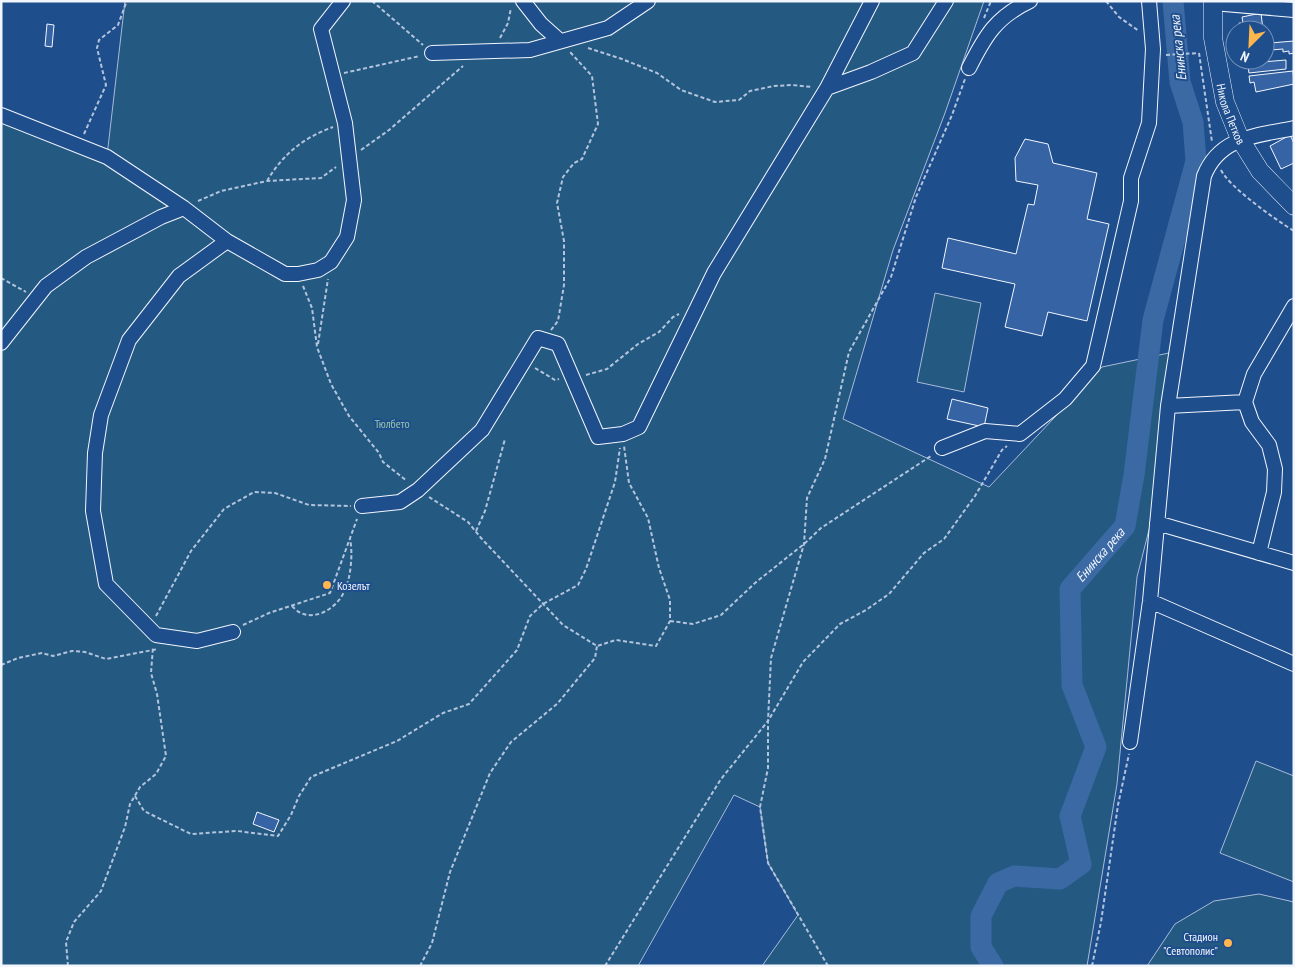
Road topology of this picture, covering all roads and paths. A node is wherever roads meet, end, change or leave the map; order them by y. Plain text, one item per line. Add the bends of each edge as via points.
1 (343, 1) edge
2 (372, 1) edge
3 (523, 1) edge
4 (648, 1) edge
5 (872, 1) edge
6 (946, 1) edge
7 (1030, 1) edge
8 (1106, 1) edge
9 (1148, 1) edge
10 (125, 2) edge
11 (513, 2) edge
12 (1213, 2) edge
13 (1294, 10) edge
14 (563, 41) junction
15 (486, 51) junction
16 (1158, 52) junction
17 (1203, 52) dead end
18 (432, 53) junction
19 (464, 64) dead end
20 (968, 68) joint
21 (333, 76) junction
22 (826, 88) junction
23 (1, 115) edge
24 (345, 123) junction
25 (1294, 128) edge
26 (1240, 139) junction
27 (79, 146) junction
28 (349, 159) junction
29 (267, 181) junction
30 (1294, 206) edge
31 (184, 208) junction
32 (228, 241) junction
33 (331, 262) junction
34 (298, 274) junction
35 (1, 278) edge
36 (37, 297) junction
37 (698, 305) junction
38 (1294, 306) edge
39 (543, 340) junction
40 (1, 343) edge
41 (317, 347) junction
42 (524, 362) junction
43 (572, 378) junction
44 (1245, 402) junction
45 (1168, 406) junction
46 (623, 434) junction
47 (1020, 434) junction
48 (505, 439) dead end
49 (942, 448) joint
50 (418, 490) junction
51 (362, 506) junction
52 (1157, 523) junction
53 (476, 531) junction
54 (350, 537) junction
55 (804, 544) junction
56 (1259, 554) junction
57 (1294, 563) edge
58 (1150, 601) junction
59 (543, 604) junction
60 (292, 606) junction
61 (670, 621) junction
62 (153, 632) junction
63 (233, 632) joint
64 (597, 646) junction
65 (162, 648) dead end
66 (152, 650) junction
67 (1294, 664) edge
68 (1, 665) edge
69 (768, 721) junction
70 (1130, 742) joint
71 (134, 796) junction
72 (68, 966) edge
73 (420, 966) edge
74 (605, 966) edge
75 (828, 966) edge
76 (1092, 966) edge

1 - 21 street via 321,29
2 - 18 path
3 - 14 street via 541,24
4 - 14 street via 608,28
5 - 22 street
6 - 22 street via 913,53
7 - 20 street via 1000,20 983,39
8 - 16 path
9 - 16 street
10 - 27 path via 118,25 99,40 96,48 106,85
11 - 15 path via 508,23 497,44
12 - 13 street
12 - 26 main road, Никола Петков via 1213,38 1225,102
14 - 15 street via 530,50
14 - 22 path via 622,58 657,73 681,90 715,102 739,100 750,91 774,86
14 - 39 path via 592,76 598,124 582,159 574,163 563,177 557,203 564,241 564,285 558,321
15 - 18 street
16 - 17 path
16 - 47 street via 1149,123 1131,178 1132,201 1093,366 1065,399
18 - 21 path
19 - 28 path via 389,130
20 - 55 path via 952,115 916,197 891,277 849,352 825,459 806,498
21 - 24 street
22 - 37 street
23 - 27 street
24 - 28 street
24 - 29 path via 316,133 296,146 278,163
25 - 26 street
26 - 30 main road, Никола Петков via 1260,171
26 - 45 street via 1215,156 1204,176
27 - 31 street via 107,156
28 - 29 path via 321,178
28 - 33 street via 354,200 347,238
29 - 31 path via 221,191
31 - 32 street
31 - 36 street via 160,216 86,256 46,286
32 - 34 street via 285,274
32 - 62 street via 179,276 129,340 101,415 95,453 93,511 106,584
33 - 34 street via 318,270
33 - 41 path
34 - 41 path via 312,308
35 - 36 path
36 - 40 street
37 - 43 path via 673,317 659,332 607,369
37 - 46 street via 639,427
38 - 44 street via 1254,374
39 - 42 street via 538,338
39 - 43 street via 558,344
41 - 50 path via 348,416 379,452 383,462
42 - 43 path via 555,380
42 - 50 street via 482,430
43 - 46 street via 598,437
44 - 45 street
44 - 56 street via 1252,422 1269,445 1275,469 1274,492
45 - 52 street
46 - 59 path via 614,482 578,586
46 - 61 path via 629,483 648,518 670,600
47 - 49 street via 984,431
47 - 69 path via 1002,450 944,539 924,553 889,594 840,624 802,662
48 - 53 path via 485,511
49 - 55 path via 821,528
50 - 51 street via 400,502
50 - 53 path via 468,522
51 - 54 path
51 - 62 path via 309,505 275,493 254,492 224,510 191,551
52 - 56 street
52 - 58 street
53 - 59 path
54 - 60 path via 330,593
54 - 60 path via 352,550 346,588 339,601 314,616 302,614
55 - 61 path via 721,615 693,624
55 - 69 path via 771,658
56 - 57 street
58 - 67 street
58 - 70 street
59 - 64 path via 563,625
59 - 71 path via 530,616 517,650 469,704 443,714 398,741 311,777 278,836 237,831 191,834 144,811
60 - 63 path via 257,618
61 - 64 path via 656,646 616,640
62 - 63 street via 197,641
62 - 66 path
64 - 73 path via 595,658 557,704 511,742 490,772 450,872 432,943
65 - 66 path
66 - 68 path via 106,659 72,651 53,656 42,654 18,658
66 - 71 path via 151,673 166,756 156,774
69 - 74 path via 721,778
69 - 75 path via 768,768 760,807 768,863
70 - 76 path
71 - 72 path via 101,891 74,922 66,942

